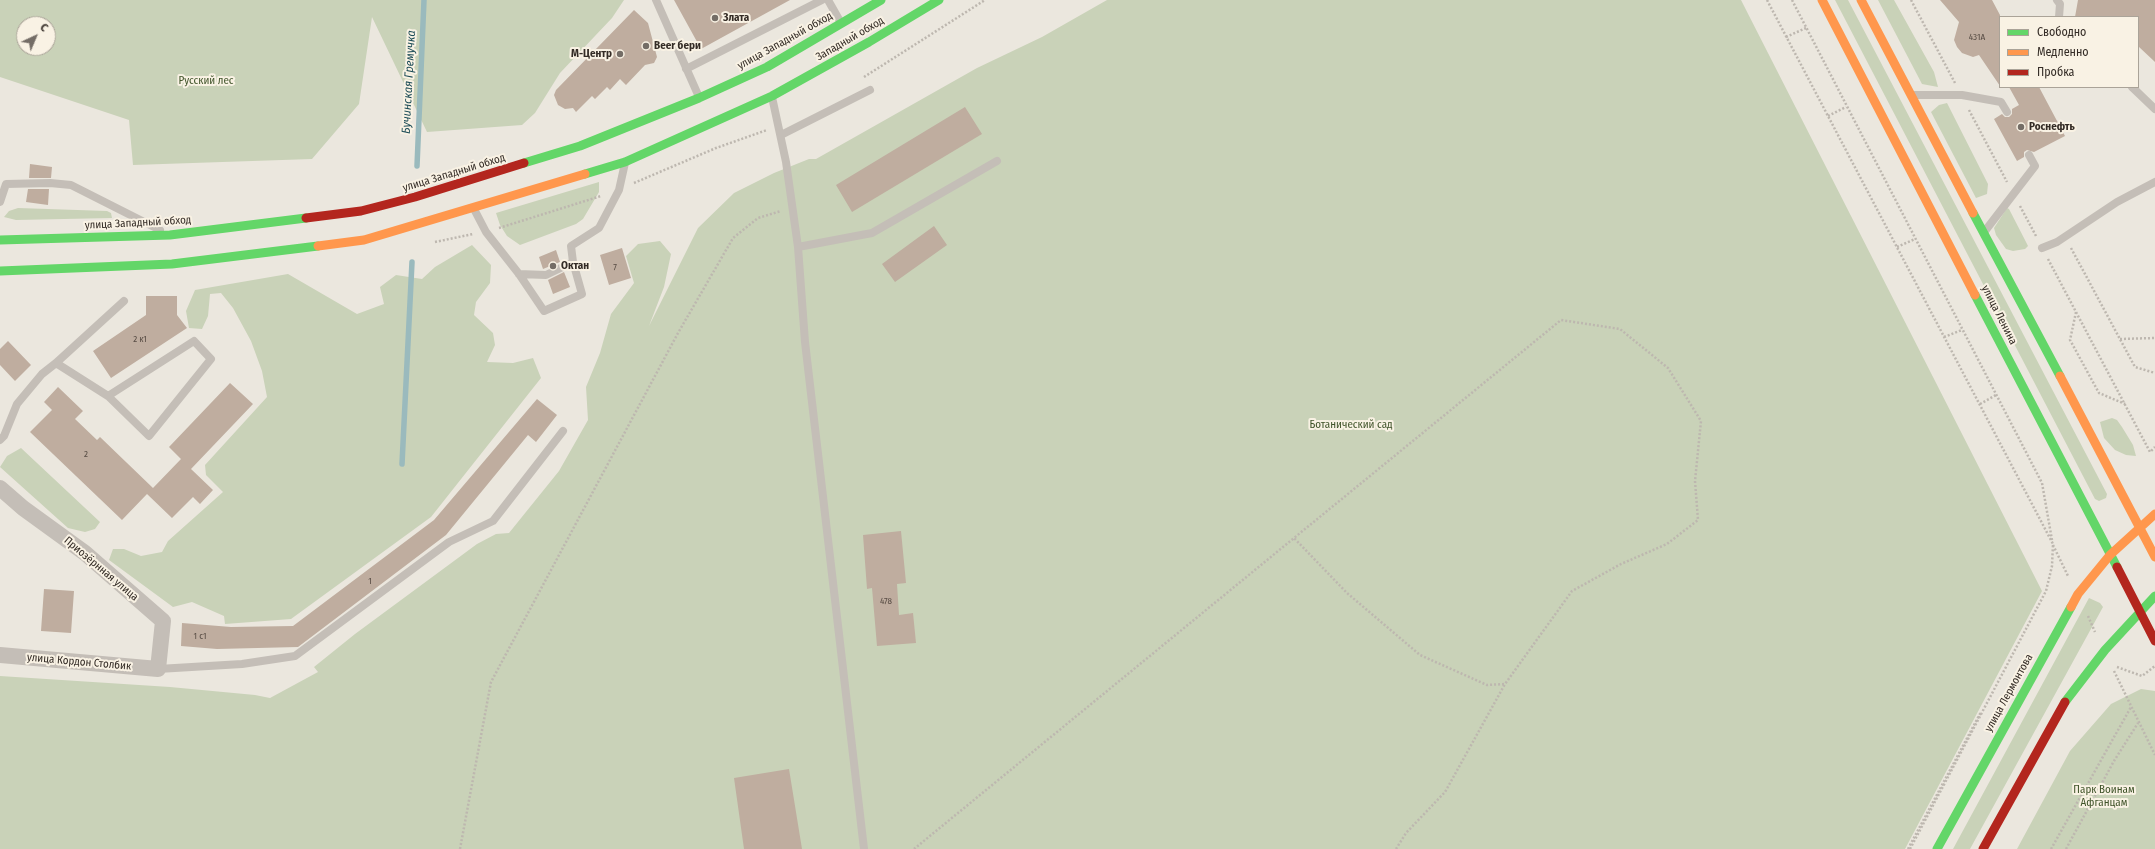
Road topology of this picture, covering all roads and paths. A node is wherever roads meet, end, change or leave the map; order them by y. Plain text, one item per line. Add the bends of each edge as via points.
1 (656, 0) edge
2 (822, 0) edge
3 (828, 0) edge
4 (880, 0) edge
5 (939, 0) edge
6 (1767, 0) edge
7 (1792, 0) edge
8 (1822, 0) edge
9 (1861, 0) edge
10 (1911, 0) edge
11 (2060, 2) edge
12 (2059, 16) edge
13 (842, 24) junction
14 (1806, 28) junction
15 (1786, 37) junction
16 (686, 69) junction
17 (2133, 88) edge
18 (870, 90) dead end
19 (1912, 95) junction
20 (1962, 95) junction
21 (772, 96) junction
22 (699, 98) junction
23 (1846, 107) junction
24 (2155, 109) edge
25 (2007, 112) dead end
26 (1828, 116) junction
27 (781, 135) junction
28 (2029, 155) dead end
29 (997, 161) dead end
30 (625, 162) junction
31 (2155, 182) edge
32 (2014, 194) junction
33 (0, 202) edge
34 (474, 208) junction
35 (793, 208) junction
36 (1985, 231) junction
37 (170, 235) junction
38 (2065, 236) junction
39 (1914, 238) junction
40 (0, 240) edge
41 (798, 247) junction
42 (1897, 247) junction
43 (2042, 248) junction
44 (573, 262) junction
45 (0, 271) edge
46 (519, 274) junction
47 (124, 301) dead end
48 (2076, 312) junction
49 (1962, 330) junction
50 (1944, 337) junction
51 (2155, 338) edge
52 (2120, 339) junction
53 (56, 363) junction
54 (2155, 373) edge
55 (1996, 395) junction
56 (108, 396) junction
57 (1980, 404) junction
58 (2126, 404) junction
59 (563, 431) dead end
60 (0, 440) edge
61 (2154, 449) edge
62 (0, 488) edge
63 (2155, 514) edge
64 (2140, 528) junction
65 (1294, 538) junction
66 (2053, 544) junction
67 (2110, 555) junction
68 (2155, 557) edge
69 (2069, 577) dead end
70 (2155, 596) edge
71 (2085, 610) dead end
72 (2140, 612) junction
73 (2098, 637) dead end
74 (2155, 641) edge
75 (0, 655) edge
76 (2155, 666) edge
77 (158, 669) junction
78 (1505, 684) junction
79 (2131, 706) junction
80 (2139, 722) junction
81 (2155, 755) edge
82 (460, 849) edge
83 (864, 849) edge
84 (914, 849) edge
85 (1396, 849) edge
86 (1909, 849) edge
87 (1937, 849) edge
88 (1983, 849) edge
89 (2051, 849) edge
90 (2066, 849) edge

1 - 16 lane
2 - 16 lane
3 - 13 lane
4 - 13 main road, улица Западный обход
5 - 21 main road, Западный обход
6 - 15 path
7 - 14 path
8 - 67 main road, улица Ленина
9 - 19 main road
10 - 20 path
11 - 12 lane
13 - 22 main road, улица Западный обход via 767,67
14 - 15 path
14 - 23 path
15 - 26 path
16 - 22 lane
17 - 24 lane
18 - 27 lane
19 - 20 lane
19 - 36 main road
20 - 25 lane via 2001,102
20 - 32 path
21 - 27 lane
21 - 30 main road
22 - 37 main road, улица Западный обход via 580,146 415,198 346,214
23 - 26 path
23 - 39 path
26 - 42 path
27 - 35 lane
28 - 32 lane via 2034,166
29 - 41 lane via 872,233
30 - 34 main road
30 - 44 lane via 619,190 599,228 571,246
31 - 38 lane via 2116,202
32 - 36 lane
32 - 43 path
33 - 37 lane via 6,184 71,185
34 - 45 main road via 364,240 172,264
34 - 46 lane via 486,232
35 - 41 lane
35 - 82 path via 758,218 733,238 678,333 520,625 491,682
36 - 64 main road
37 - 40 main road, улица Западный обход
38 - 43 lane
38 - 52 path
39 - 42 path
39 - 49 path
41 - 83 lane via 805,342
42 - 50 path
43 - 48 path
44 - 46 lane via 546,275
44 - 46 lane via 582,294 544,312
47 - 53 lane
48 - 58 path
48 - 58 path via 2070,340 2099,393
49 - 50 path
49 - 55 path
50 - 57 path
51 - 52 path
52 - 54 path via 2135,367
53 - 56 lane
53 - 60 lane via 42,374 17,404
55 - 57 path
55 - 66 path via 2042,483
56 - 56 lane via 149,436 211,359 194,341
57 - 66 path
58 - 61 path via 2150,452
59 - 77 lane via 493,520 449,542 296,656 242,664
62 - 77 street, Приозёрнная улица via 85,553 164,621
63 - 64 main road, улица Лермонтова
64 - 67 main road, улица Лермонтова
64 - 68 main road
65 - 78 path via 1347,594 1420,655 1487,685
65 - 78 path via 1561,320 1620,329 1668,368 1701,421 1695,481 1698,520 1667,544 1621,564 1572,591
65 - 84 path
66 - 69 path
66 - 86 path via 2052,566 2046,591
67 - 72 main road, улица Ленина
67 - 87 main road, улица Лермонтова via 2078,594
70 - 72 main road
71 - 73 path
72 - 74 main road, улица Ленина
72 - 88 main road via 2105,650 2066,700
75 - 77 street, улица Кордон Столбик
76 - 79 path via 2142,676 2111,665
78 - 85 path via 1445,792 1406,832
79 - 80 path
79 - 89 path
80 - 81 path
80 - 90 path via 2114,761

